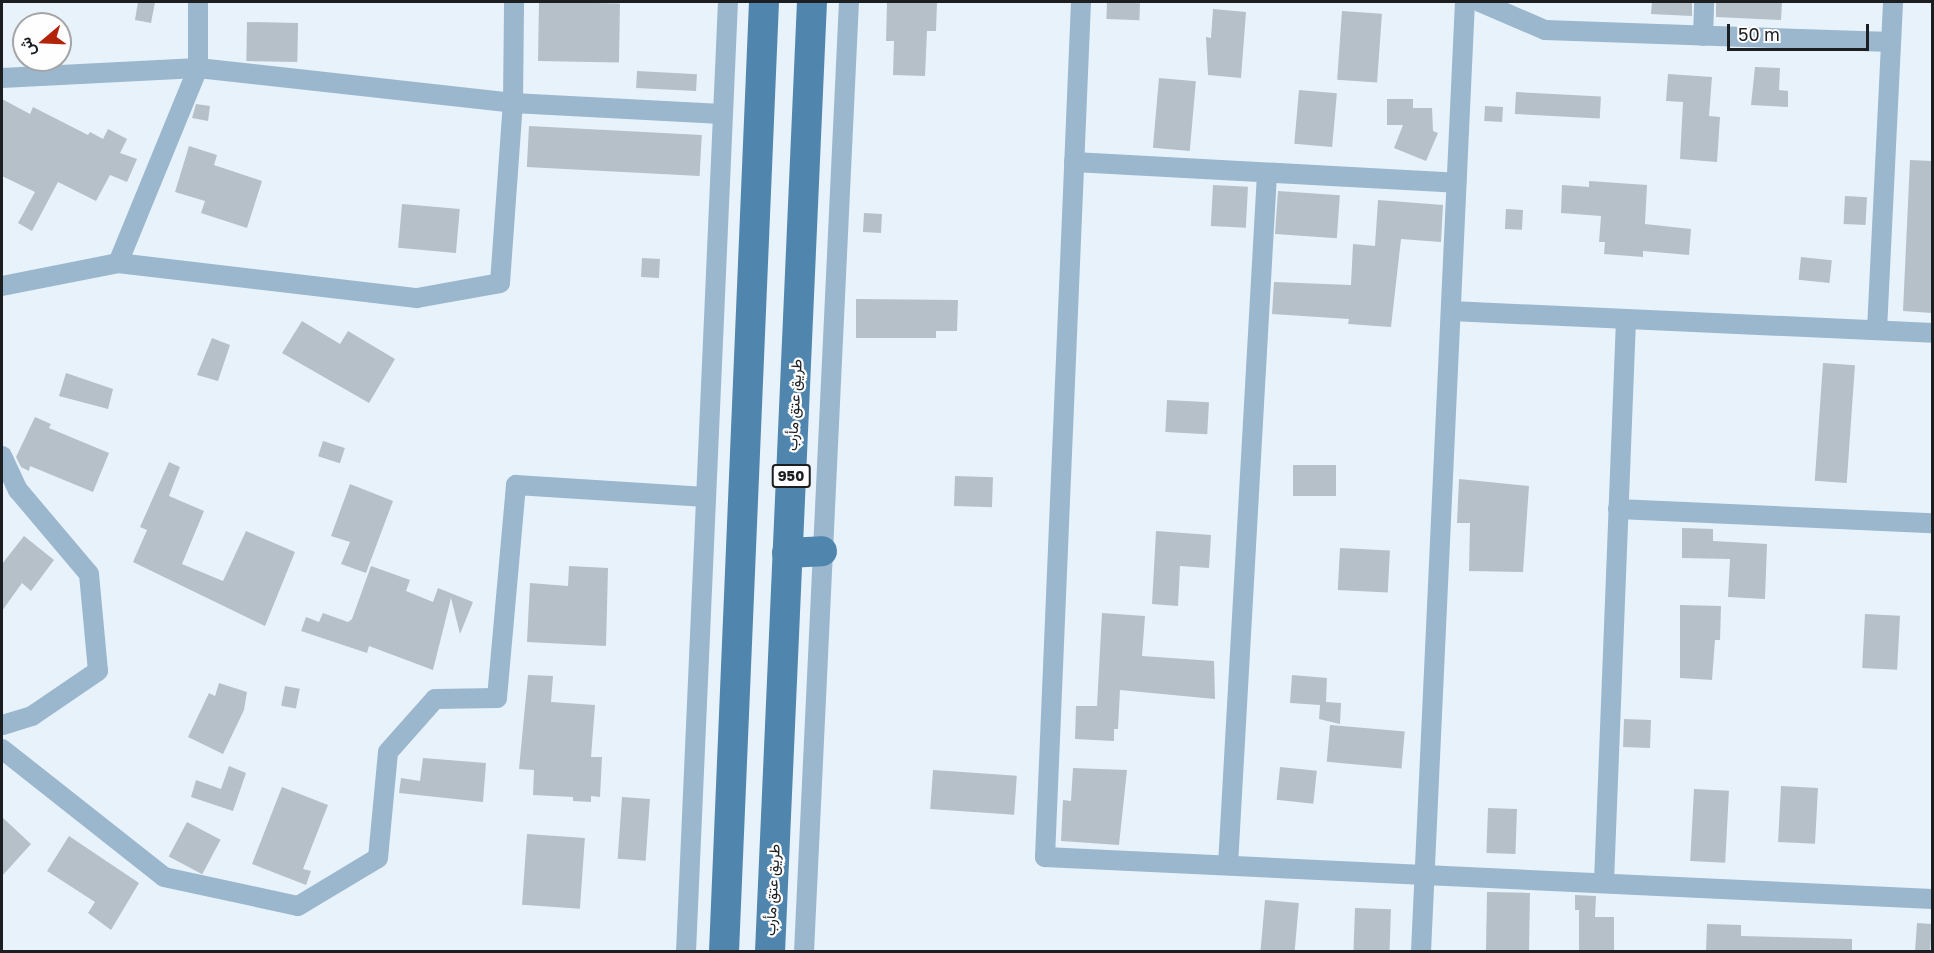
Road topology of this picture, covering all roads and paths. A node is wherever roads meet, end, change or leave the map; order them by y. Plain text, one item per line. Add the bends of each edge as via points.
1 (198, 2) edge
2 (514, 2) edge
3 (728, 2) edge
4 (764, 2) edge
5 (812, 2) edge
6 (849, 2) edge
7 (1081, 2) edge
8 (1465, 2) edge
9 (1480, 2) edge
10 (1704, 2) edge
11 (1893, 2) edge
12 (1703, 36) junction
13 (1891, 42) junction
14 (198, 68) junction
15 (2, 78) edge
16 (513, 103) junction
17 (722, 114) junction
18 (1074, 162) junction
19 (1266, 173) junction
20 (1456, 183) junction
21 (118, 263) junction
22 (2, 286) edge
23 (1450, 311) junction
24 (1626, 319) junction
25 (1877, 330) junction
26 (1932, 333) edge
27 (2, 456) edge
28 (706, 497) junction
29 (1618, 509) junction
30 (1932, 523) edge
31 (822, 551) junction
32 (787, 553) junction
33 (782, 670) junction
34 (737, 672) junction
35 (2, 724) edge
36 (2, 749) edge
37 (1228, 865) junction
38 (1425, 873) junction
39 (1604, 882) junction
40 (1932, 899) edge
41 (686, 951) edge
42 (724, 951) edge
43 (770, 951) edge
44 (804, 951) edge
45 (1421, 951) edge

1 - 14 street
2 - 16 street
3 - 17 street
4 - 34 main road
5 - 32 main road, طريق عتق مأرب / 950
6 - 31 street
7 - 18 street
8 - 20 street
9 - 12 street via 1545,30
10 - 12 street
11 - 13 street
12 - 13 street
13 - 25 street
14 - 15 street
14 - 16 street
14 - 21 street
16 - 17 street
16 - 21 street via 500,283 417,297
17 - 28 street
18 - 19 street
18 - 37 street via 1045,857
19 - 20 street
19 - 37 street
20 - 23 street
21 - 22 street
23 - 24 street
23 - 38 street
24 - 25 street
24 - 29 street
25 - 26 street
27 - 35 street via 18,490 90,574 98,671 32,716
28 - 36 street via 516,485 497,698 435,699 388,752 378,858 298,906 164,877
28 - 41 street
29 - 30 street
29 - 39 street
31 - 32 main road
31 - 44 street
32 - 33 main road, طريق عتق مأرب / 950
33 - 34 main road
33 - 43 main road, طريق عتق مأرب / 950
34 - 42 main road
37 - 38 street
38 - 39 street
38 - 45 street
39 - 40 street

